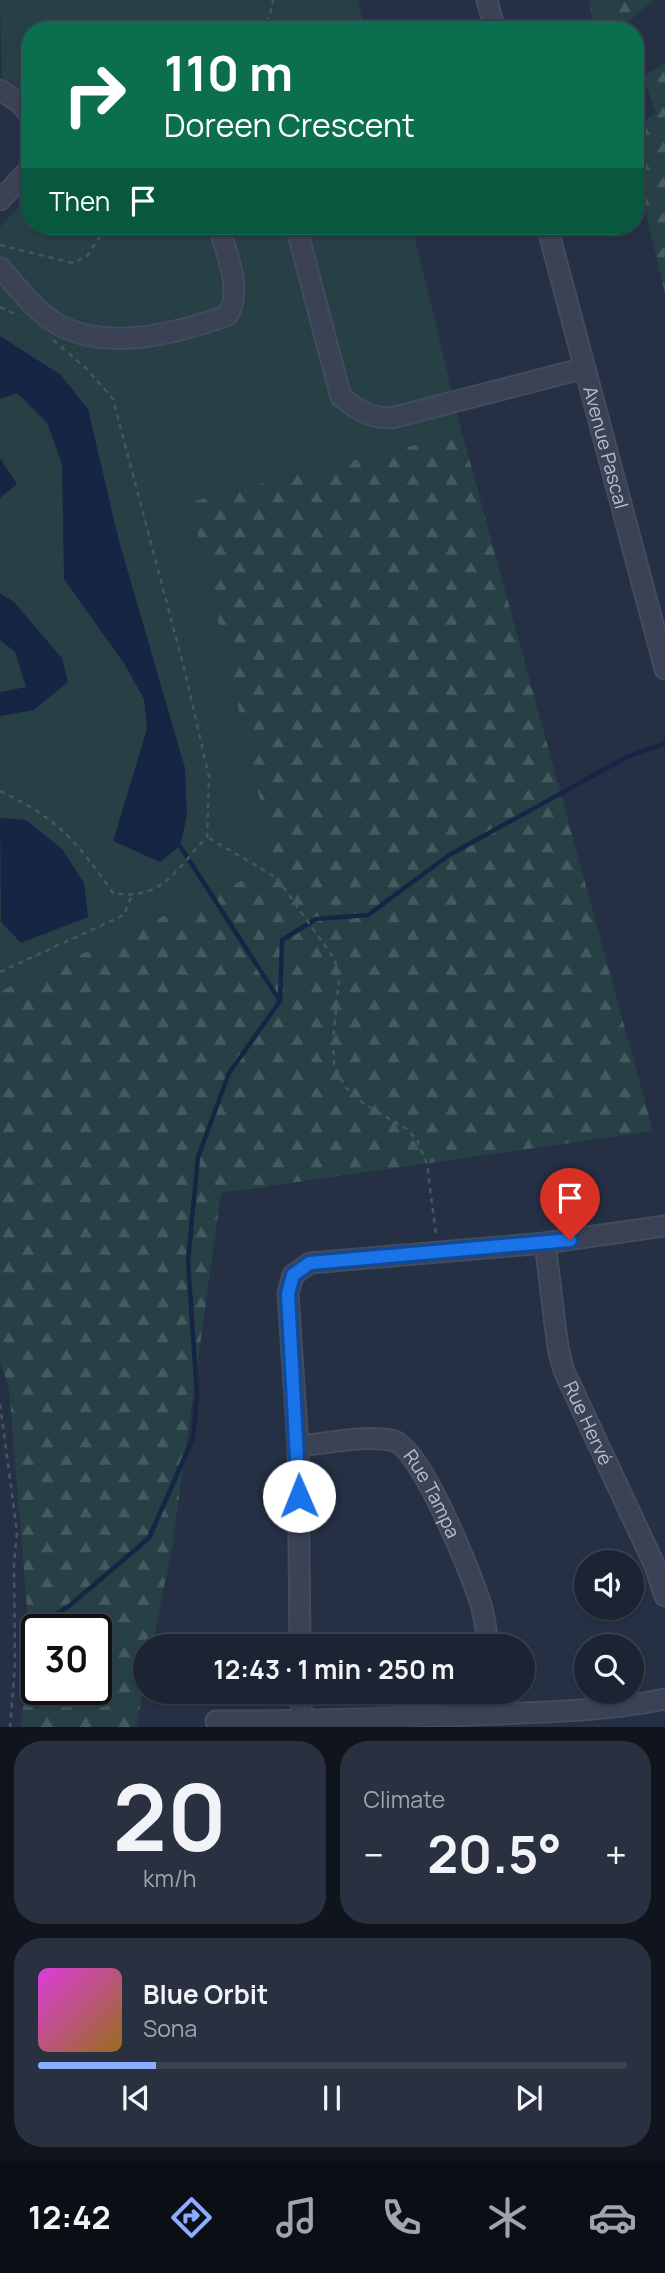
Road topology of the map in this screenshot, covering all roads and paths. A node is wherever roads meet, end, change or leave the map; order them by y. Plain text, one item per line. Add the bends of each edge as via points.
1 (273, 0) edge
2 (487, 0) edge
3 (266, 21) edge
4 (493, 21) edge
5 (0, 90) edge
6 (21, 104) edge
7 (21, 178) edge
8 (0, 200) edge
9 (101, 235) edge
10 (221, 235) edge
11 (298, 235) edge
12 (549, 235) edge
13 (0, 245) edge
14 (0, 268) edge
15 (0, 307) edge
16 (26, 319) dead end
17 (46, 335) dead end
18 (585, 368) junction
19 (665, 668) edge
20 (0, 790) edge
21 (207, 837) junction
22 (131, 897) junction
23 (0, 972) edge
24 (665, 1226) edge
25 (545, 1243) junction
26 (435, 1252) junction
27 (0, 1404) edge
28 (298, 1446) junction
29 (665, 1596) edge
30 (300, 1634) edge
31 (487, 1634) edge
32 (665, 1699) edge
33 (301, 1704) edge
34 (497, 1704) edge
35 (498, 1714) junction
36 (216, 1721) dead end
37 (301, 1724) edge
38 (9, 1727) edge

1 - 3 path
2 - 4 street
5 - 6 street
7 - 8 street
9 - 13 path via 87,256 74,263
10 - 14 street via 236,289 228,315 123,340 90,338 53,322
11 - 18 street via 341,397 374,418 391,418
12 - 18 street, Avenue Pascal
15 - 16 path
17 - 21 path via 86,368 113,399 186,672 209,777
18 - 19 street, Avenue Pascal
20 - 22 path via 38,809 76,842 113,893
21 - 22 path via 157,890
21 - 26 path via 277,878 335,960 339,979 334,1064 345,1087 417,1140 427,1164
22 - 23 path via 124,915
24 - 25 street
25 - 26 street
25 - 29 street, Rue Hervé via 564,1371
26 - 28 street via 310,1263 293,1275 288,1294
27 - 38 path via 17,1532
28 - 30 street
28 - 31 street, Rue Tampa via 387,1441 397,1442 414,1456 464,1558
32 - 35 street via 626,1707
33 - 37 street
34 - 35 street
35 - 37 street
36 - 37 street

